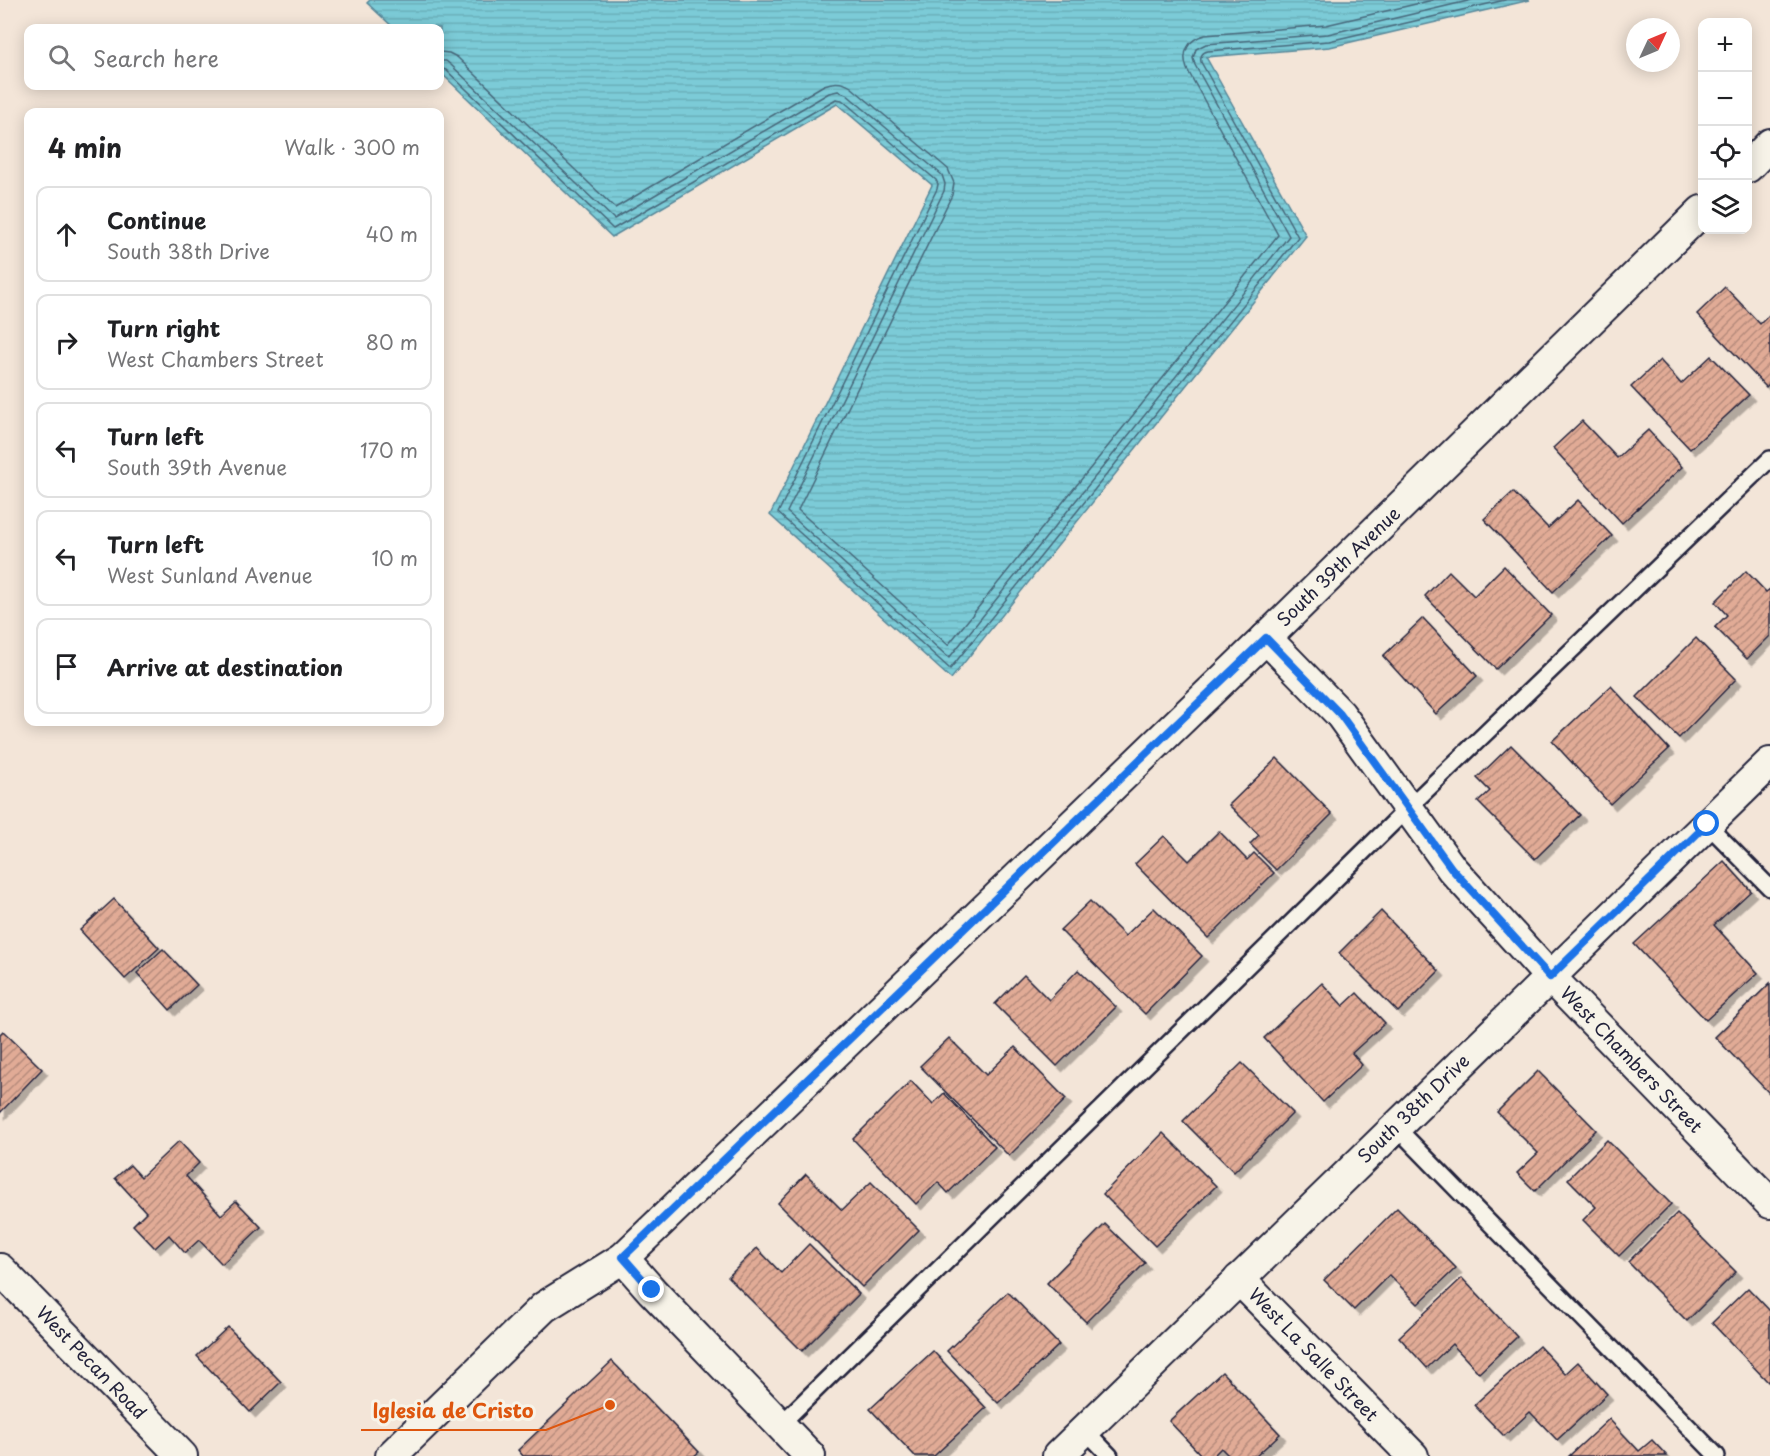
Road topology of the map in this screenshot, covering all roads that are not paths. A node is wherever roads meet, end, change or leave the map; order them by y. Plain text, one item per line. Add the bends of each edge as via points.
1 (1770, 144) edge
2 (1752, 162) edge
3 (1698, 215) edge
4 (1770, 459) edge
5 (1266, 638) junction
6 (1770, 763) edge
7 (1408, 808) junction
8 (1707, 824) junction
9 (1770, 888) edge
10 (1550, 977) junction
11 (1396, 1127) junction
12 (1770, 1203) edge
13 (623, 1257) junction
14 (0, 1269) edge
15 (1239, 1279) junction
16 (780, 1425) junction
17 (1085, 1430) junction
18 (182, 1456) edge
19 (391, 1456) edge
20 (810, 1456) edge
21 (1058, 1456) edge
22 (1110, 1456) edge
23 (1413, 1456) edge
24 (1717, 1456) edge

1 - 2 street
3 - 5 street, South 39th Avenue
4 - 7 lane
5 - 7 street, West Chambers Street via 1340,714
5 - 13 street, South 39th Avenue
6 - 8 street, South 38th Drive
7 - 10 street, West Chambers Street via 1452,869
7 - 16 lane
8 - 9 lane
8 - 10 street, South 38th Drive
10 - 11 street, South 38th Drive
10 - 12 street, West Chambers Street
11 - 15 street, South 38th Drive
11 - 24 lane
13 - 16 street
13 - 19 street, South 39th Avenue via 544,1307
14 - 18 street, West Pecan Road
15 - 17 street, South 38th Drive
15 - 23 street, West La Salle Street
16 - 20 street
17 - 21 street, South 38th Drive
17 - 22 lane

